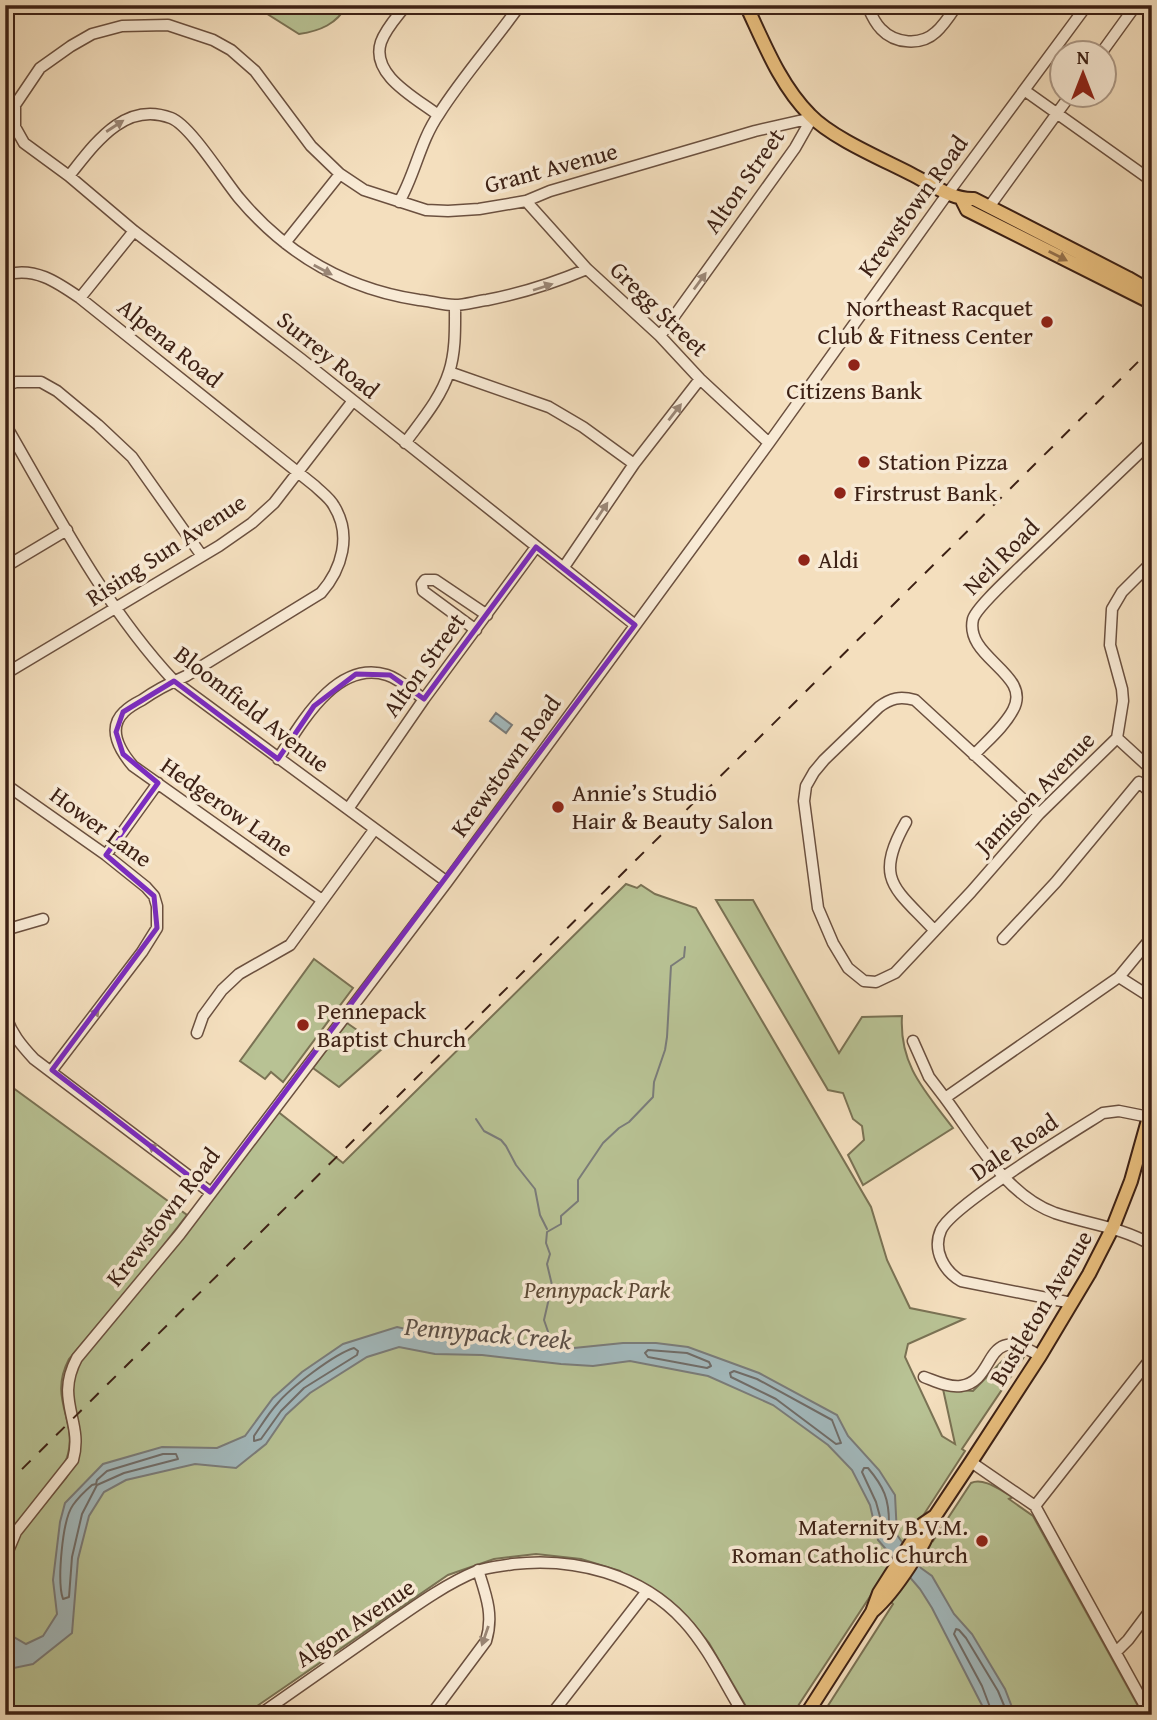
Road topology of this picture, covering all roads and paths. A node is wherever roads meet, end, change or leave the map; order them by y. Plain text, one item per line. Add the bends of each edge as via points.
1 (405, 5) edge
2 (520, 5) edge
3 (746, 5) edge
4 (867, 5) edge
5 (957, 5) edge
6 (1087, 5) edge
7 (1136, 5) edge
8 (1111, 38) edge
9 (1024, 90) junction
10 (15, 106) joint
11 (1061, 108) edge
12 (1057, 113) junction
13 (438, 115) junction
14 (812, 118) junction
15 (340, 174) junction
16 (69, 176) junction
17 (1152, 181) edge
18 (948, 192) junction
19 (961, 200) junction
20 (526, 201) junction
21 (399, 202) junction
22 (989, 206) junction
23 (134, 231) junction
24 (285, 243) junction
25 (587, 269) junction
26 (5, 275) edge
27 (1152, 292) edge
28 (79, 298) junction
29 (1152, 303) edge
30 (455, 305) junction
31 (660, 336) junction
32 (449, 372) junction
33 (701, 379) junction
34 (5, 386) edge
35 (352, 402) junction
36 (5, 424) edge
37 (1152, 441) edge
38 (405, 443) junction
39 (769, 443) junction
40 (634, 464) junction
41 (298, 472) junction
42 (67, 530) junction
43 (536, 547) junction
44 (202, 556) junction
45 (1152, 562) edge
46 (5, 567) edge
47 (564, 567) junction
48 (115, 608) junction
49 (487, 615) junction
50 (635, 625) junction
51 (476, 629) junction
52 (5, 674) edge
53 (174, 681) junction
54 (424, 699) junction
55 (1117, 738) junction
56 (117, 740) joint
57 (974, 755) junction
58 (278, 759) junction
59 (1152, 770) edge
60 (158, 783) junction
61 (5, 784) edge
62 (1152, 794) edge
63 (348, 809) junction
64 (1039, 814) junction
65 (906, 822) dead end
66 (374, 830) junction
67 (106, 855) junction
68 (447, 882) junction
69 (322, 900) junction
70 (43, 919) dead end
71 (5, 930) edge
72 (934, 930) junction
73 (1152, 937) edge
74 (1003, 939) dead end
75 (1119, 977) junction
76 (1152, 998) edge
77 (5, 1014) edge
78 (197, 1033) dead end
79 (913, 1041) dead end
80 (52, 1070) junction
81 (945, 1098) junction
82 (1150, 1111) edge
83 (1004, 1178) junction
84 (210, 1192) junction
85 (1113, 1227) junction
86 (1152, 1245) edge
87 (1072, 1303) junction
88 (1040, 1356) junction
89 (1152, 1357) edge
90 (924, 1377) dead end
91 (971, 1462) junction
92 (1035, 1506) junction
93 (5, 1558) edge
94 (478, 1570) junction
95 (647, 1591) junction
96 (1152, 1608) edge
97 (1116, 1652) junction
98 (1150, 1711) edge
99 (552, 1714) edge
100 (259, 1715) edge
101 (431, 1715) edge
102 (744, 1715) edge
103 (806, 1715) edge

1 - 13 street via 382,40 382,68
2 - 13 street
3 - 14 main road via 791,94
4 - 5 street via 883,33 910,42 935,34
6 - 9 street, Krewstown Road
7 - 8 street
9 - 12 street
9 - 18 street, Krewstown Road
10 - 15 street, Grant Avenue via 40,68 92,34 122,26 168,25 231,50 255,71 311,146
10 - 16 street, Surrey Road via 15,127 24,142
11 - 12 street
12 - 17 street
12 - 22 street
13 - 21 street
14 - 18 main road
14 - 20 street, Grant Avenue
31 -> 14 street, Alton Street
15 - 21 street, Grant Avenue via 364,190
15 - 24 street
16 - 23 street, Surrey Road
16 -> 24 street via 119,122 137,114 172,118 264,227
18 - 19 main road
18 - 39 street, Krewstown Road
19 - 22 main road via 974,199
19 -> 29 main road via 967,210
20 - 21 street, Grant Avenue via 448,211
20 - 25 street, Gregg Street
22 - 27 main road
23 - 28 street
23 - 35 street, Surrey Road
24 -> 30 street via 310,263 349,282 390,296
30 -> 25 street via 523,293
25 - 31 street, Gregg Street
26 - 28 street, Alpena Road via 39,274
28 - 41 street, Alpena Road
30 - 32 street
31 - 33 street, Gregg Street
32 - 38 street
32 - 40 street via 549,407
33 - 39 street, Gregg Street
40 -> 33 street
34 - 44 street via 41,382 99,425 132,457
35 - 38 street, Surrey Road
35 - 41 street, Rising Sun Avenue
36 - 42 street, Bloomfield Avenue
37 - 57 street, Neil Road via 974,616 976,641 1010,679 1016,697 1014,710
38 - 43 street, Surrey Road
39 - 50 street, Krewstown Road
47 -> 40 street
41 - 44 street, Rising Sun Avenue via 252,523
41 - 53 street, Alpena Road via 334,504 341,520 343,550 334,578 321,593
42 - 46 street
42 - 48 street, Bloomfield Avenue
43 - 47 street, Surrey Road
43 - 49 street, Alton Street
44 - 48 street, Rising Sun Avenue
45 - 55 street, Jamison Avenue via 1112,609 1110,645 1123,701
47 - 50 street, Surrey Road
48 - 52 street, Rising Sun Avenue
48 - 53 street, Bloomfield Avenue
49 - 51 street, Alton Street
49 - 51 street via 435,580 425,580 422,591
50 - 68 street, Krewstown Road
51 - 54 street, Alton Street
53 - 56 street, Alpena Road via 123,712
53 - 58 street, Bloomfield Avenue
54 - 58 street via 390,676 356,674 314,706
54 - 63 street, Alton Street
55 - 59 street
55 - 64 street, Jamison Avenue
56 - 60 street, Hedgerow Lane via 133,766
57 - 64 street
57 - 72 street, Jamison Avenue via 915,701 903,697 884,703 824,760 806,786 804,802 818,908 848,968 864,981 876,982 895,973
58 - 63 street, Bloomfield Avenue
60 - 67 street
60 - 69 street, Hedgerow Lane
61 - 67 street, Hower Lane
62 - 74 street via 1139,782
63 - 66 street, Bloomfield Avenue
64 - 72 street, Jamison Avenue
65 - 72 street via 891,852 888,872 900,894
66 - 68 street, Bloomfield Avenue
66 - 69 street
80 -> 67 street, Hower Lane via 157,928 154,896
68 - 84 street, Krewstown Road
69 - 78 street via 290,945 239,974 222,990
70 - 71 street
73 - 75 street
75 - 76 street
75 - 81 street
77 - 80 street via 18,1042
79 - 81 street via 929,1077
84 -> 80 street
81 - 83 street
82 - 83 street, Dale Road via 1102,1113
82 - 85 main road, Bustleton Avenue
83 - 85 street via 1038,1205
83 - 87 street, Dale Road via 941,1229 941,1260 961,1281
84 - 93 street, Krewstown Road via 77,1357 66,1389 74,1429 73,1460 16,1532
85 - 86 street
85 - 87 main road, Bustleton Avenue
87 - 88 main road, Bustleton Avenue
88 - 90 street via 1022,1346 1007,1346 994,1353 967,1385 950,1386
88 - 91 main road, Bustleton Avenue
89 - 92 street
91 - 92 street
91 - 103 main road, Bustleton Avenue
92 - 97 street
94 - 95 street via 551,1561 572,1563 620,1577
94 - 100 street, Algon Avenue via 416,1605
94 -> 101 street via 489,1604 489,1629
95 - 99 street
95 - 102 street via 684,1621
96 - 97 street
97 - 98 street

